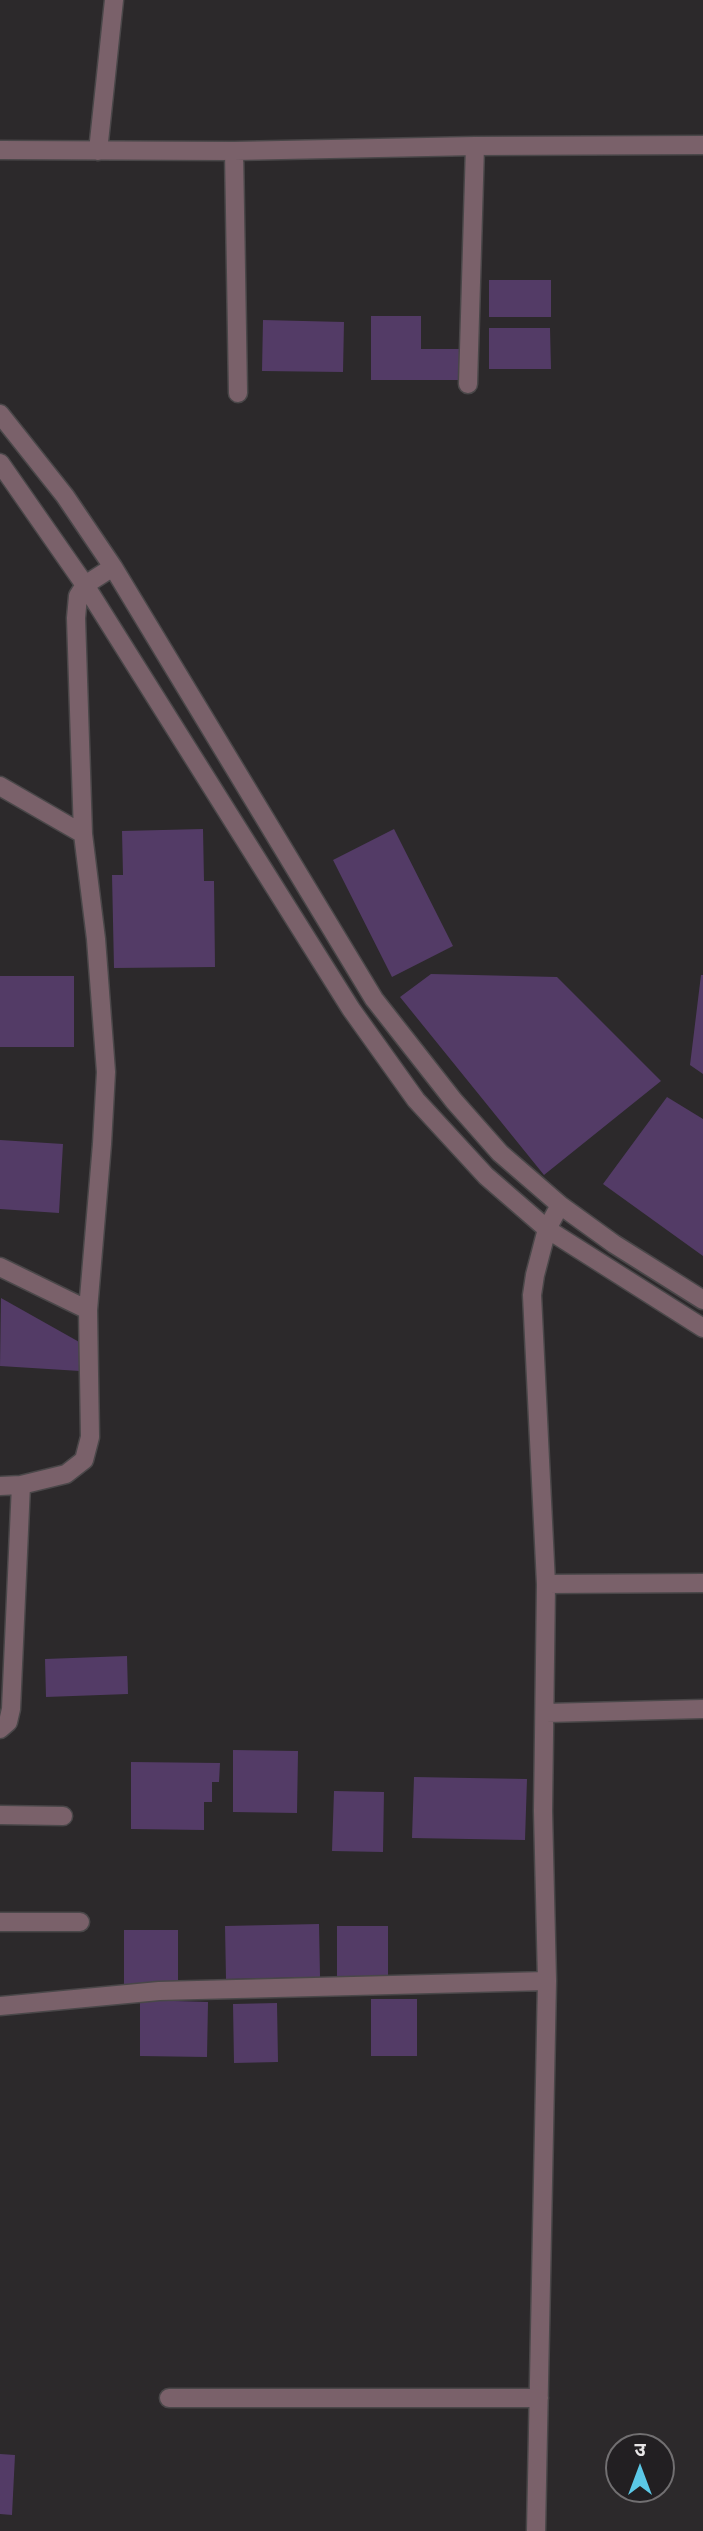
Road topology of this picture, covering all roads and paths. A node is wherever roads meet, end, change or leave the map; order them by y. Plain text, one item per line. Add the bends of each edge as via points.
1 (114, 0) edge
2 (703, 145) edge
3 (475, 146) junction
4 (0, 150) edge
5 (98, 151) junction
6 (234, 151) junction
7 (468, 384) dead end
8 (238, 393) dead end
9 (0, 414) edge
10 (0, 463) edge
11 (113, 567) junction
12 (85, 585) junction
13 (0, 786) edge
14 (83, 834) junction
15 (560, 1205) junction
16 (547, 1229) junction
17 (0, 1267) edge
18 (703, 1300) edge
19 (88, 1310) junction
20 (703, 1328) edge
21 (20, 1485) junction
22 (0, 1486) edge
23 (703, 1583) edge
24 (545, 1584) junction
25 (703, 1709) edge
26 (545, 1713) junction
27 (0, 1729) edge
28 (0, 1815) edge
29 (63, 1816) dead end
30 (0, 1922) edge
31 (80, 1922) dead end
32 (547, 1981) junction
33 (0, 2006) edge
34 (169, 2398) dead end
35 (539, 2398) junction
36 (537, 2531) edge

1 - 5 street
2 - 3 street
3 - 6 street
3 - 7 street
4 - 5 street
5 - 6 street
6 - 8 street
9 - 11 street via 57,485
10 - 12 street
11 - 12 street
11 - 15 street via 374,999 500,1153
12 - 14 street via 78,596 76,618
12 - 16 street via 351,1009 416,1100 486,1176
13 - 14 street
14 - 19 street via 106,1072
15 - 16 street
15 - 18 street
16 - 20 street
16 - 24 street via 532,1295
17 - 19 street
19 - 21 street via 90,1437 84,1460 66,1474
21 - 22 street
21 - 27 street via 11,1709 8,1722
23 - 24 street
24 - 26 street
25 - 26 street
26 - 32 street
28 - 29 street
30 - 31 street
32 - 33 street via 159,1991
32 - 35 street
34 - 35 street
35 - 36 street

